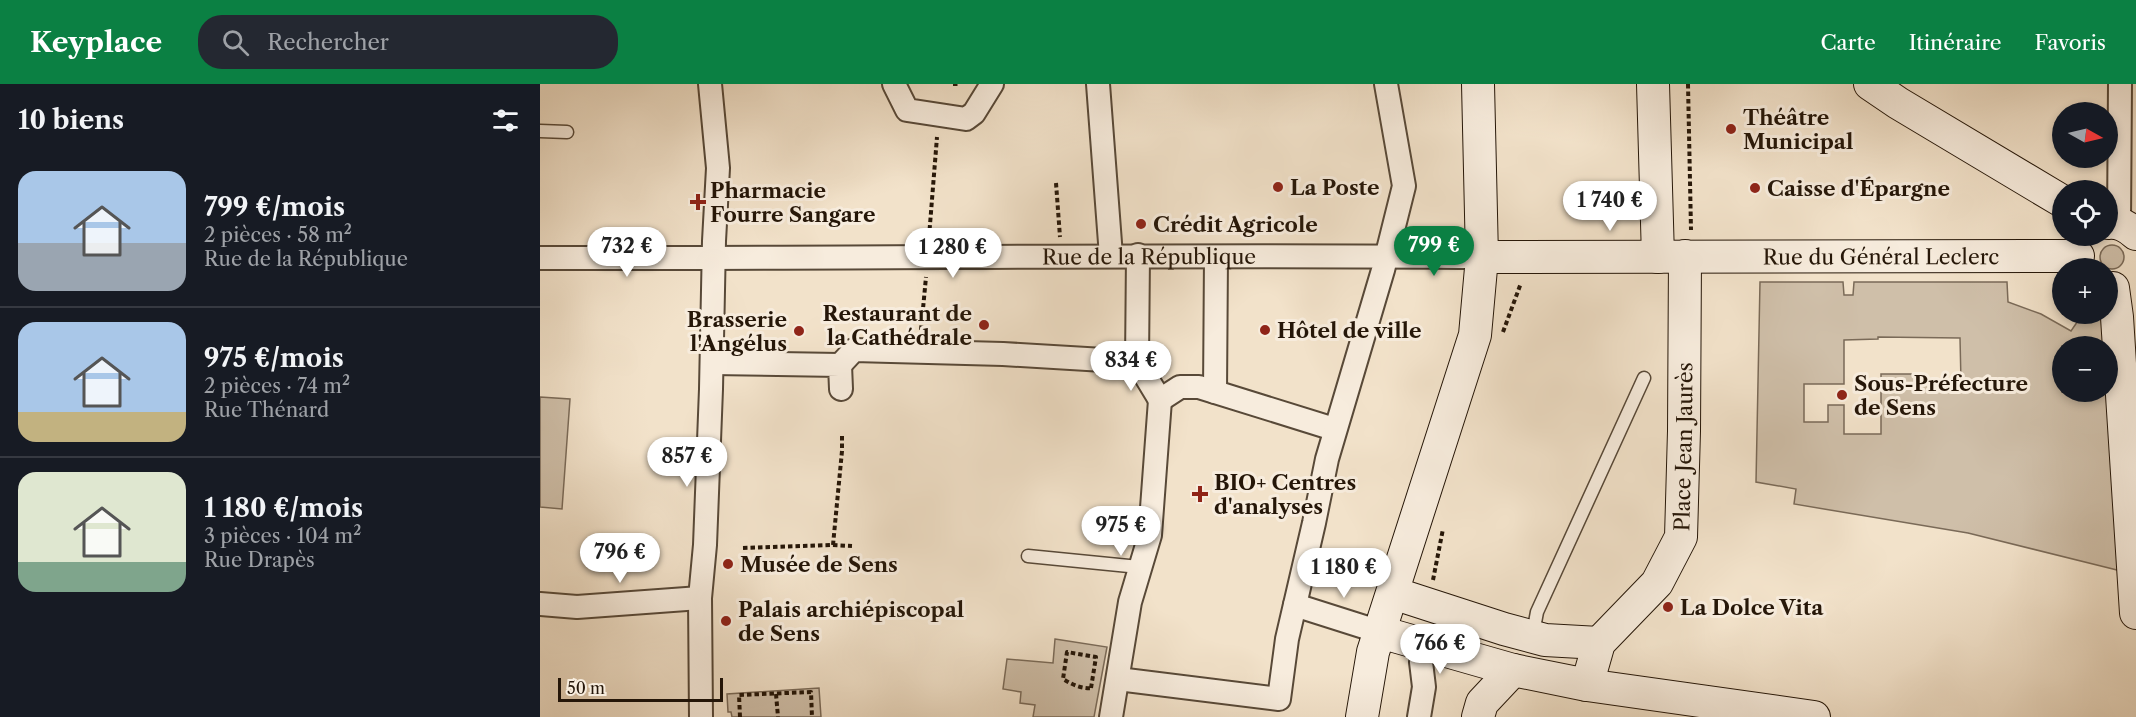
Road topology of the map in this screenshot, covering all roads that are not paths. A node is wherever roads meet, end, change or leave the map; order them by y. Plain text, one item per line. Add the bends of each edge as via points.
1 (710, 84) edge
2 (894, 84) edge
3 (992, 84) edge
4 (1098, 84) edge
5 (1386, 84) edge
6 (1478, 84) edge
7 (1653, 84) edge
8 (1870, 84) edge
9 (2120, 84) edge
10 (540, 131) edge
11 (567, 132) dead end
12 (2052, 195) edge
13 (2121, 226) edge
14 (1679, 249) junction
15 (2082, 253) edge
16 (1138, 255) junction
17 (1111, 256) junction
18 (1386, 256) junction
19 (1216, 257) junction
20 (1482, 257) junction
21 (540, 258) edge
22 (714, 258) junction
23 (2119, 284) edge
24 (1137, 362) junction
25 (711, 363) junction
26 (840, 365) junction
27 (1644, 378) dead end
28 (841, 389) dead end
29 (1215, 392) junction
30 (1160, 400) junction
31 (1334, 429) junction
32 (2131, 493) edge
33 (1028, 556) dead end
34 (1139, 567) junction
35 (1393, 593) junction
36 (700, 598) junction
37 (540, 604) edge
38 (1295, 605) junction
39 (2136, 614) edge
40 (1541, 626) junction
41 (1380, 632) junction
42 (1599, 643) junction
43 (1421, 662) dead end
44 (1513, 670) junction
45 (1109, 683) junction
46 (1587, 685) junction
47 (701, 717) edge
48 (1112, 717) edge
49 (1362, 717) edge
50 (1419, 717) edge
51 (1478, 717) edge
52 (1814, 717) edge

1 - 22 street via 718,168
2 - 3 street via 907,110 966,119
4 - 17 street
5 - 18 street via 1404,186
6 - 20 main road
7 - 14 main road, Place Jean Jaurès
8 - 12 main road
9 - 13 street
10 - 11 lane
14 - 15 main road, Rue du Général Leclerc
14 - 20 main road, Rue de la République
14 - 42 main road, Place Jean Jaurès via 1677,430 1681,537 1657,583
16 - 17 street, Rue de la République
16 - 19 street, Rue de la République
16 - 24 street
17 - 22 street, Rue de la République
18 - 19 street, Rue de la République
18 - 20 street, Rue de la République
18 - 31 street
19 - 29 street
20 - 35 main road via 1475,335
21 - 22 street, Rue de la République
22 - 25 street
23 - 32 main road via 2117,317
24 - 26 street via 998,353 854,350
24 - 30 street
25 - 26 street
25 - 36 street
26 - 28 street
27 - 40 lane
29 - 30 street via 1180,387
29 - 31 street
30 - 34 street via 1149,535
31 - 38 street
32 - 39 main road
33 - 34 lane
34 - 45 street
35 - 40 main road via 1504,629
35 - 41 main road
36 - 37 street via 577,607
36 - 47 street
38 - 41 street
38 - 45 street via 1279,699
40 - 42 main road
41 - 44 main road
41 - 49 main road
42 - 46 main road
43 - 50 street via 1424,687
44 - 46 main road
44 - 51 main road via 1482,703
45 - 48 street
46 - 52 main road

